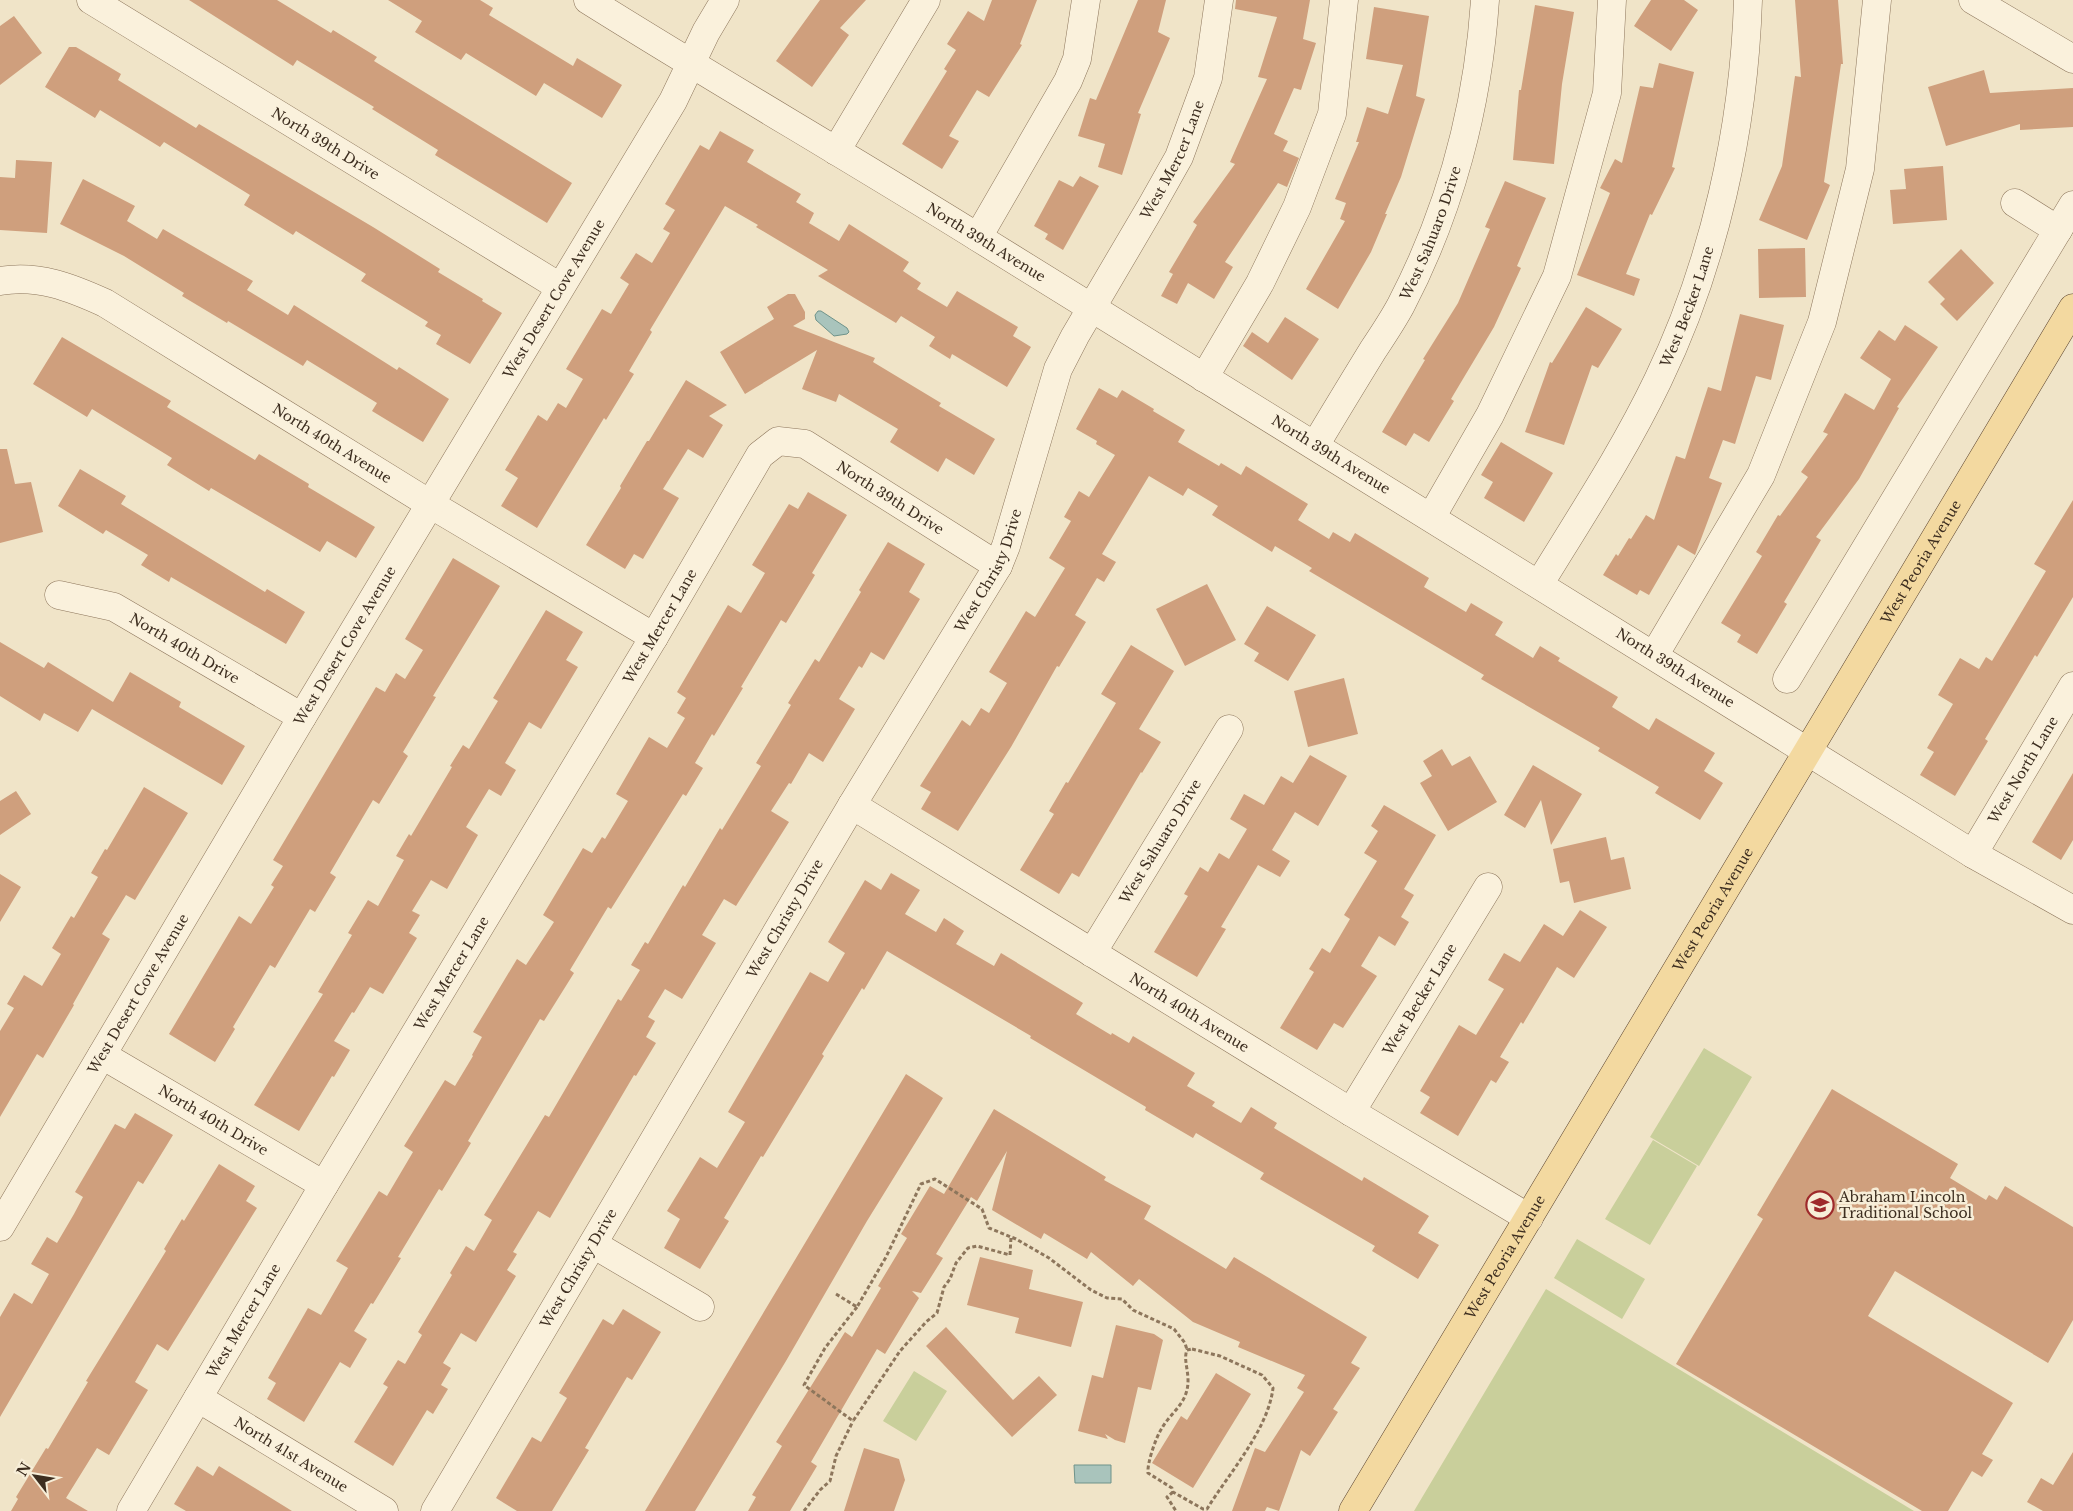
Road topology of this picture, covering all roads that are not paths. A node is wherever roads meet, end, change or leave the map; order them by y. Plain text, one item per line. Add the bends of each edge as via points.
1 (91, 0) edge
2 (588, 0) edge
3 (726, 0) edge
4 (926, 0) edge
5 (1086, 0) edge
6 (1219, 0) edge
7 (1344, 0) edge
8 (1484, 0) edge
9 (1612, 0) edge
10 (1748, 0) edge
11 (1877, 0) edge
12 (1973, 0) edge
13 (2073, 59) edge
14 (690, 64) junction
15 (836, 151) junction
16 (2015, 203) dead end
17 (2073, 206) edge
18 (2058, 230) junction
19 (978, 236) junction
20 (0, 281) edge
21 (560, 287) junction
22 (1091, 307) junction
23 (2073, 308) edge
24 (1204, 378) junction
25 (778, 441) joint
26 (1316, 444) junction
27 (430, 504) junction
28 (1432, 516) junction
29 (998, 566) junction
30 (1540, 583) junction
31 (59, 595) dead end
32 (654, 637) junction
33 (1655, 654) junction
34 (1787, 679) dead end
35 (2073, 686) edge
36 (302, 717) junction
37 (1229, 729) dead end
38 (1808, 751) junction
39 (852, 805) junction
40 (1972, 854) junction
41 (1488, 887) dead end
42 (2073, 910) edge
43 (1092, 953) junction
44 (102, 1055) junction
45 (1351, 1112) junction
46 (324, 1185) junction
47 (1529, 1218) junction
48 (0, 1227) edge
49 (593, 1244) junction
50 (700, 1307) dead end
51 (198, 1398) junction
52 (131, 1511) edge
53 (384, 1511) edge
54 (435, 1511) edge
55 (1354, 1511) edge

1 - 21 street, North 39th Drive
2 - 14 street, North 39th Avenue
3 - 14 street, West Desert Cove Avenue
4 - 15 street
5 - 19 street via 1077,59 1068,81
6 - 22 street, West Mercer Lane via 1208,78 1178,156
7 - 24 street via 1332,114 1297,207 1264,275
8 - 26 street, West Sahuaro Drive via 1482,42 1472,105 1456,168 1429,247 1400,306
9 - 28 street via 1607,93 1557,276 1490,415
10 - 30 street, West Becker Lane via 1747,46 1735,134 1716,219 1689,306 1658,380 1622,450
11 - 33 street via 1860,169 1822,322 1761,475
12 - 13 street
14 - 15 street, North 39th Avenue
14 - 21 street, West Desert Cove Avenue via 673,100
15 - 19 street, North 39th Avenue
16 - 18 street
17 - 18 street
18 - 34 street
19 - 22 street, North 39th Avenue
20 - 27 street, North 40th Avenue via 40,280 77,290 105,303
21 - 27 street, West Desert Cove Avenue
22 - 24 street, North 39th Avenue
22 - 29 street, West Christy Drive via 1058,369
23 - 38 main road, West Peoria Avenue
24 - 26 street, North 39th Avenue
25 - 29 street, North 39th Drive via 805,444
25 - 32 street, West Mercer Lane via 760,455
26 - 28 street, North 39th Avenue
27 - 32 street, North 40th Avenue
27 - 36 street, West Desert Cove Avenue
28 - 30 street, North 39th Avenue
29 - 39 street, West Christy Drive
30 - 33 street, North 39th Avenue
31 - 36 street, North 40th Drive via 114,607
32 - 46 street, West Mercer Lane
33 - 38 street, North 39th Avenue
35 - 40 street, West North Lane
36 - 44 street, West Desert Cove Avenue
37 - 43 street, West Sahuaro Drive
38 - 40 street, North 39th Avenue
38 - 47 main road, West Peoria Avenue
39 - 43 street, North 40th Avenue
39 - 49 street, West Christy Drive
40 - 42 street, North 39th Avenue
41 - 45 street, West Becker Lane
43 - 45 street, North 40th Avenue
44 - 46 street, North 40th Drive
44 - 48 street, West Desert Cove Avenue
45 - 47 street, North 40th Avenue
46 - 51 street, West Mercer Lane
47 - 55 main road, West Peoria Avenue
49 - 50 street
49 - 54 street, West Christy Drive
51 - 52 street, West Mercer Lane
51 - 53 street, North 41st Avenue

